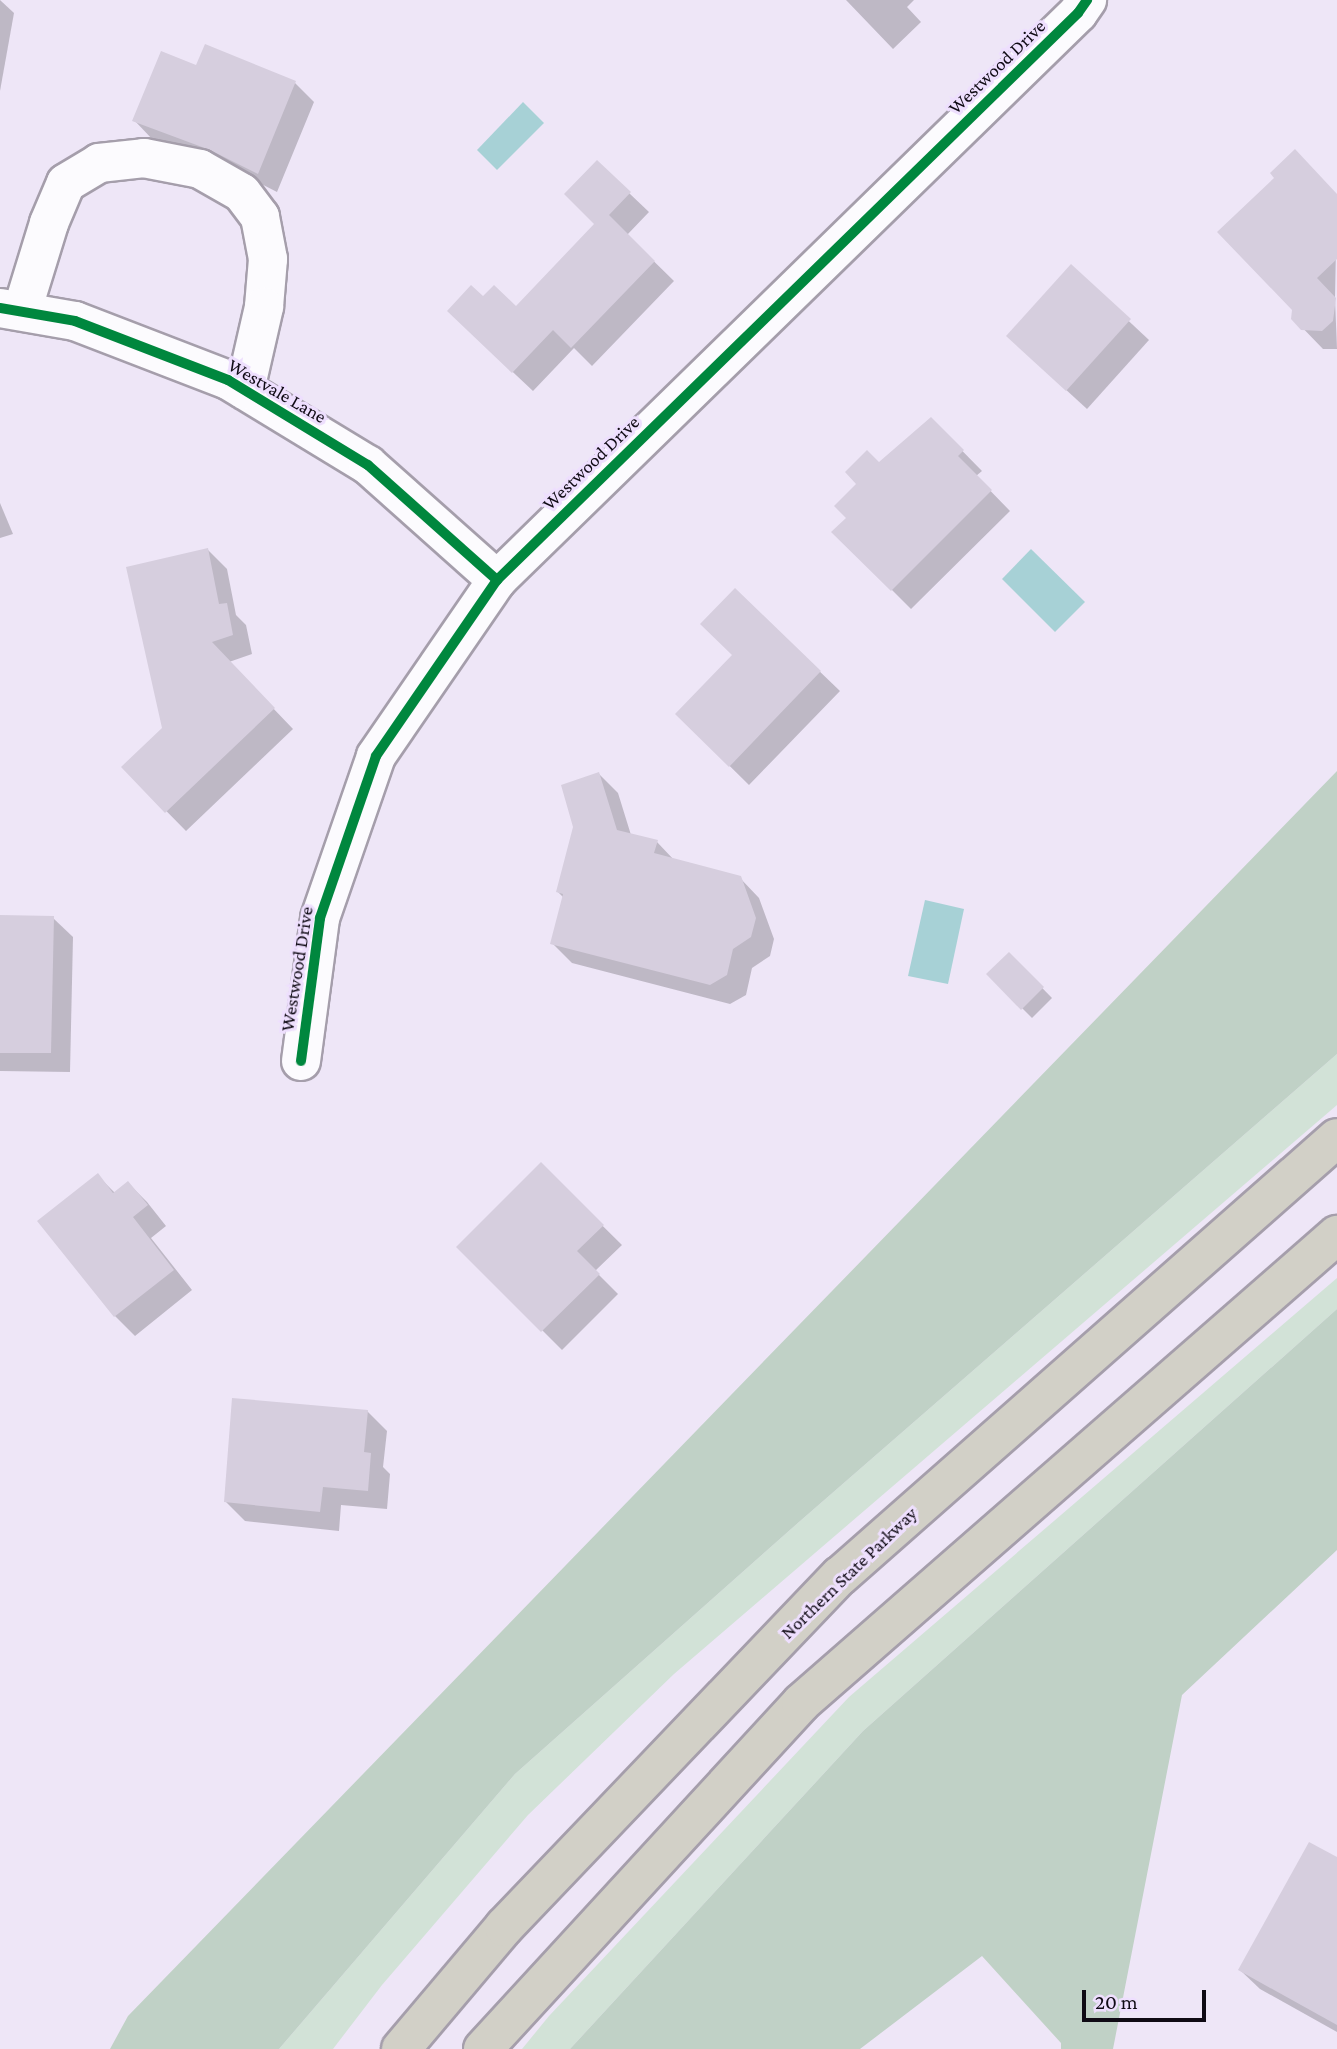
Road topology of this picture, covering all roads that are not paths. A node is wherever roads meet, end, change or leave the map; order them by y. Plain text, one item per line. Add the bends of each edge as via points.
1 (1087, 0) edge
2 (11, 309) edge
3 (245, 390) junction
4 (497, 579) junction
5 (301, 1061) dead end
6 (1337, 1138) edge
7 (1337, 1235) edge
8 (401, 2049) edge
9 (482, 2049) edge

1 - 4 street, Westwood Drive
2 - 3 street, Westvale Lane via 75,321
2 - 3 street via 66,183 99,163 144,158 200,169 242,192 260,217 268,259 264,307
3 - 4 street, Westvale Lane via 368,465
4 - 5 street, Westwood Drive via 376,756 320,918
6 - 8 highway, Northern State Parkway via 840,1576 504,1927
7 - 9 highway via 801,1703

